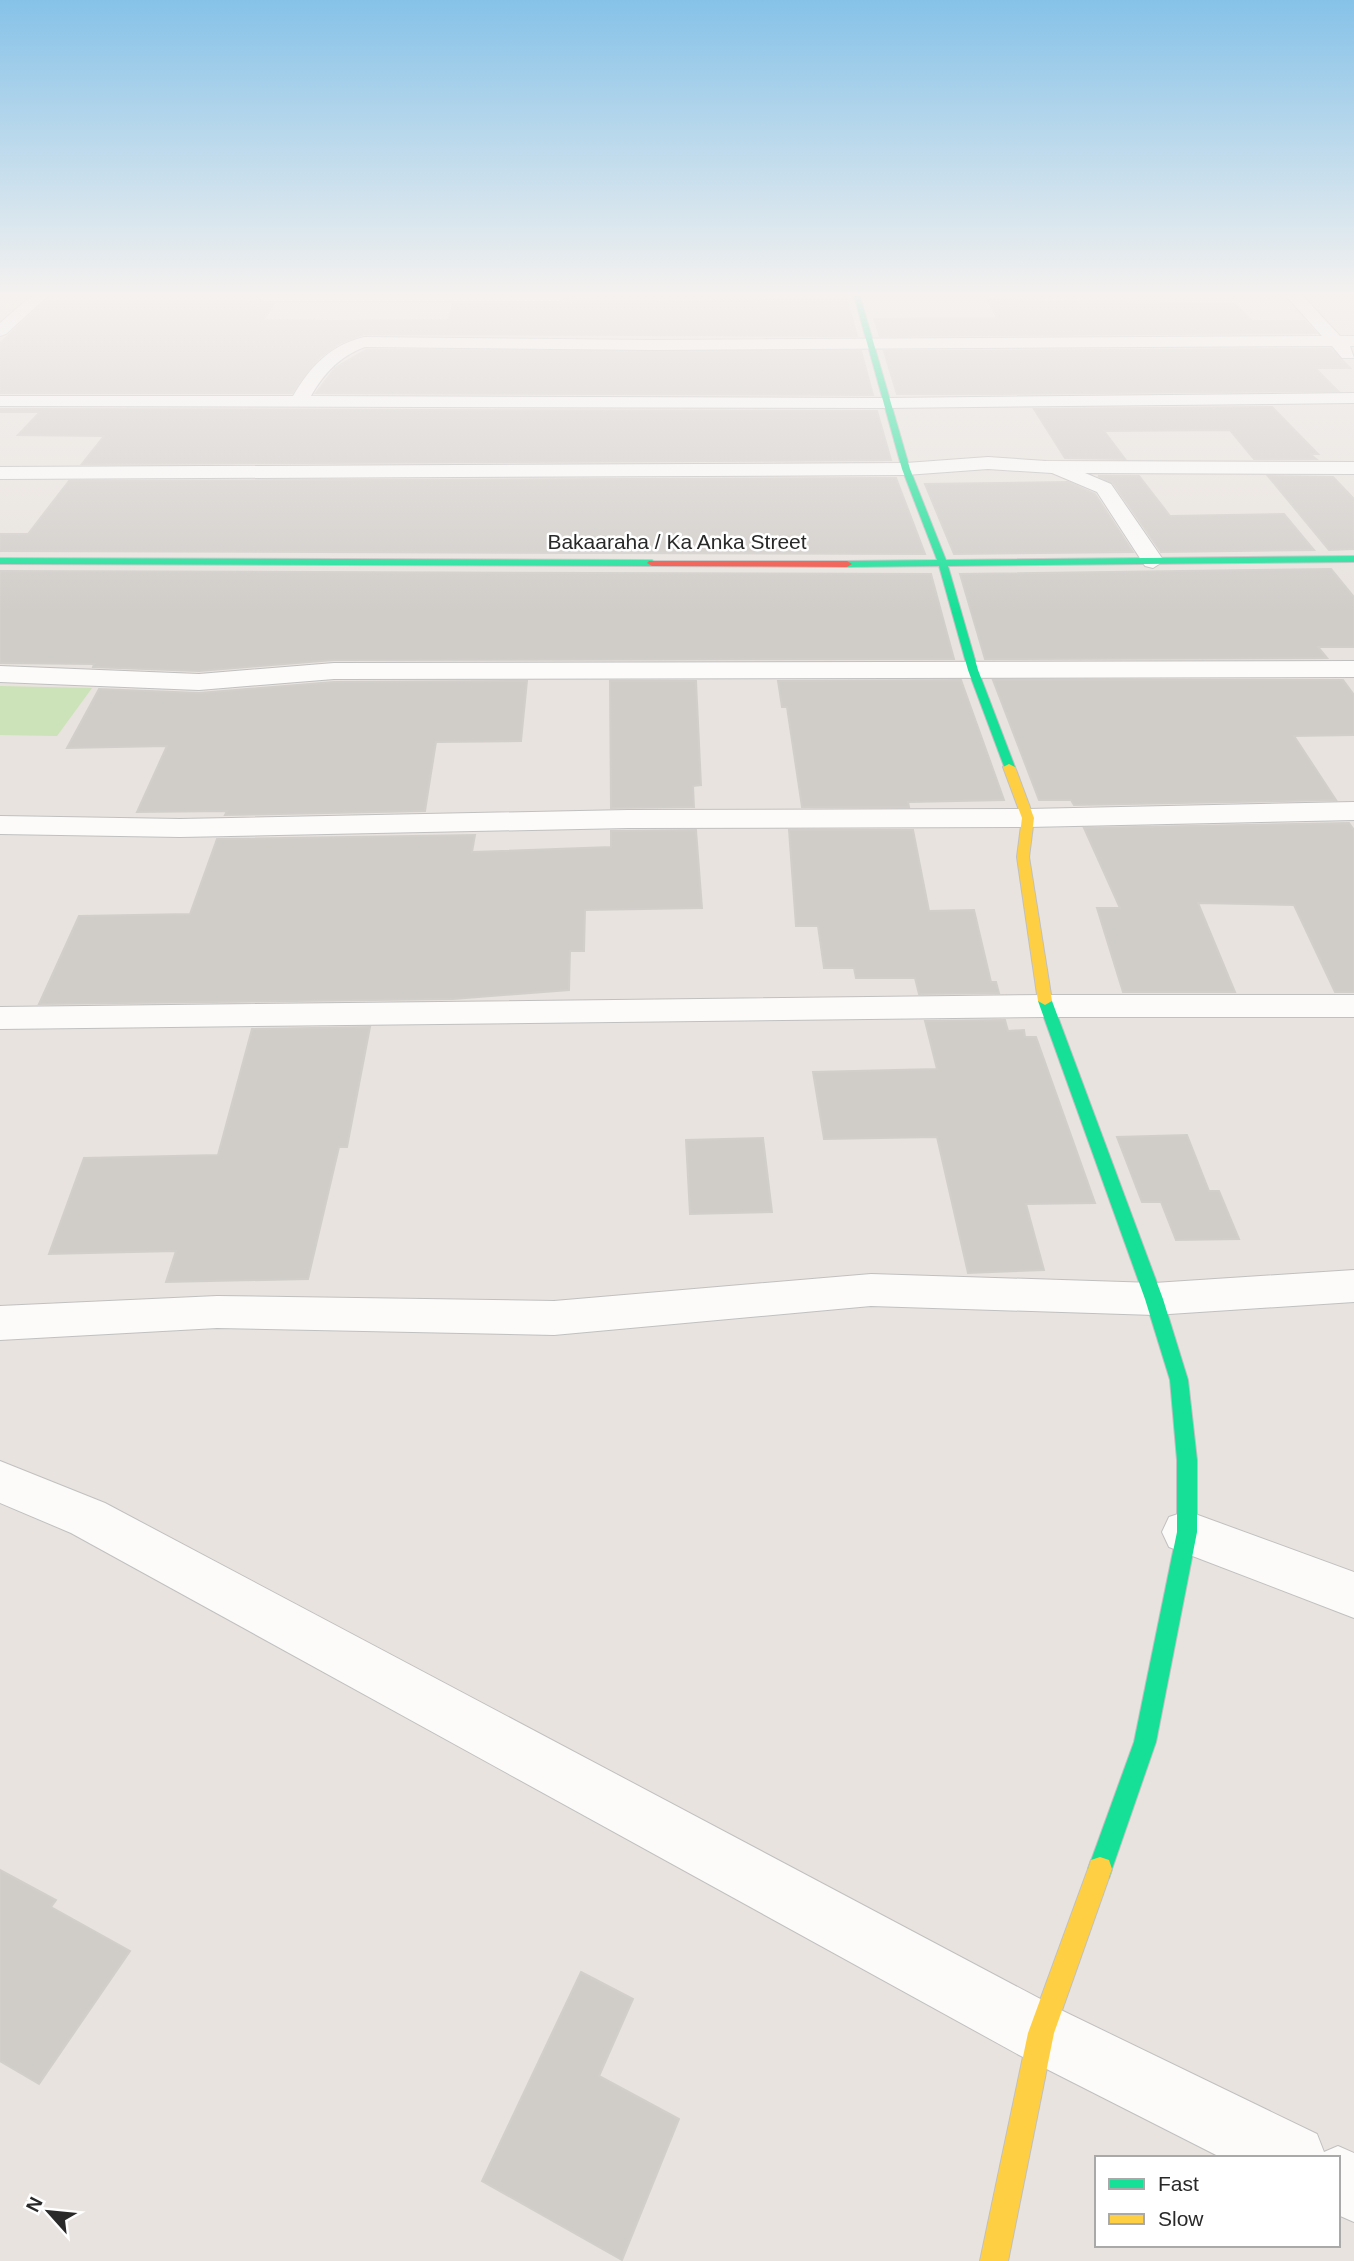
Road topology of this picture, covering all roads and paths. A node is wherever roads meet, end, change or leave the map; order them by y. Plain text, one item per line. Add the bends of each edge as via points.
1 (153, 402) edge
2 (299, 402) joint
3 (445, 402) edge
4 (674, 402) edge
5 (1026, 402) edge
6 (887, 403) junction
7 (1046, 467) junction
8 (1354, 468) edge
9 (906, 469) junction
10 (0, 473) edge
11 (1354, 559) edge
12 (0, 561) edge
13 (1153, 561) junction
14 (943, 564) junction
15 (1354, 669) edge
16 (973, 670) junction
17 (0, 674) edge
18 (1354, 810) edge
19 (1028, 818) junction
20 (0, 825) edge
21 (1046, 1006) junction
22 (1354, 1006) edge
23 (0, 1018) edge
24 (1354, 1286) edge
25 (1154, 1299) junction
26 (0, 1323) edge
27 (0, 1480) edge
28 (1186, 1532) junction
29 (1354, 1595) edge
30 (1041, 2033) junction
31 (1289, 2156) edge
32 (994, 2261) edge

1 - 2 street
2 - 3 street
4 - 6 street
5 - 6 street
6 - 9 street
7 - 8 street
7 - 9 street via 956,463
7 - 13 street via 1104,488
9 - 10 street
9 - 14 street
11 - 13 street, Bakaaraha / Ka Anka Street
12 - 14 street, Bakaaraha / Ka Anka Street
13 - 14 street, Bakaaraha / Ka Anka Street
14 - 16 street
15 - 16 street
16 - 17 street via 334,671 199,682
16 - 19 street
18 - 19 street
19 - 20 street via 628,818 180,828
19 - 21 street via 1023,857
21 - 22 street
21 - 23 street
21 - 25 street
24 - 25 street
25 - 26 street via 871,1290 555,1318 217,1312
25 - 28 street via 1179,1380 1187,1460
27 - 30 street via 88,1518
28 - 29 street
28 - 30 street via 1145,1742
30 - 31 street
30 - 32 street

